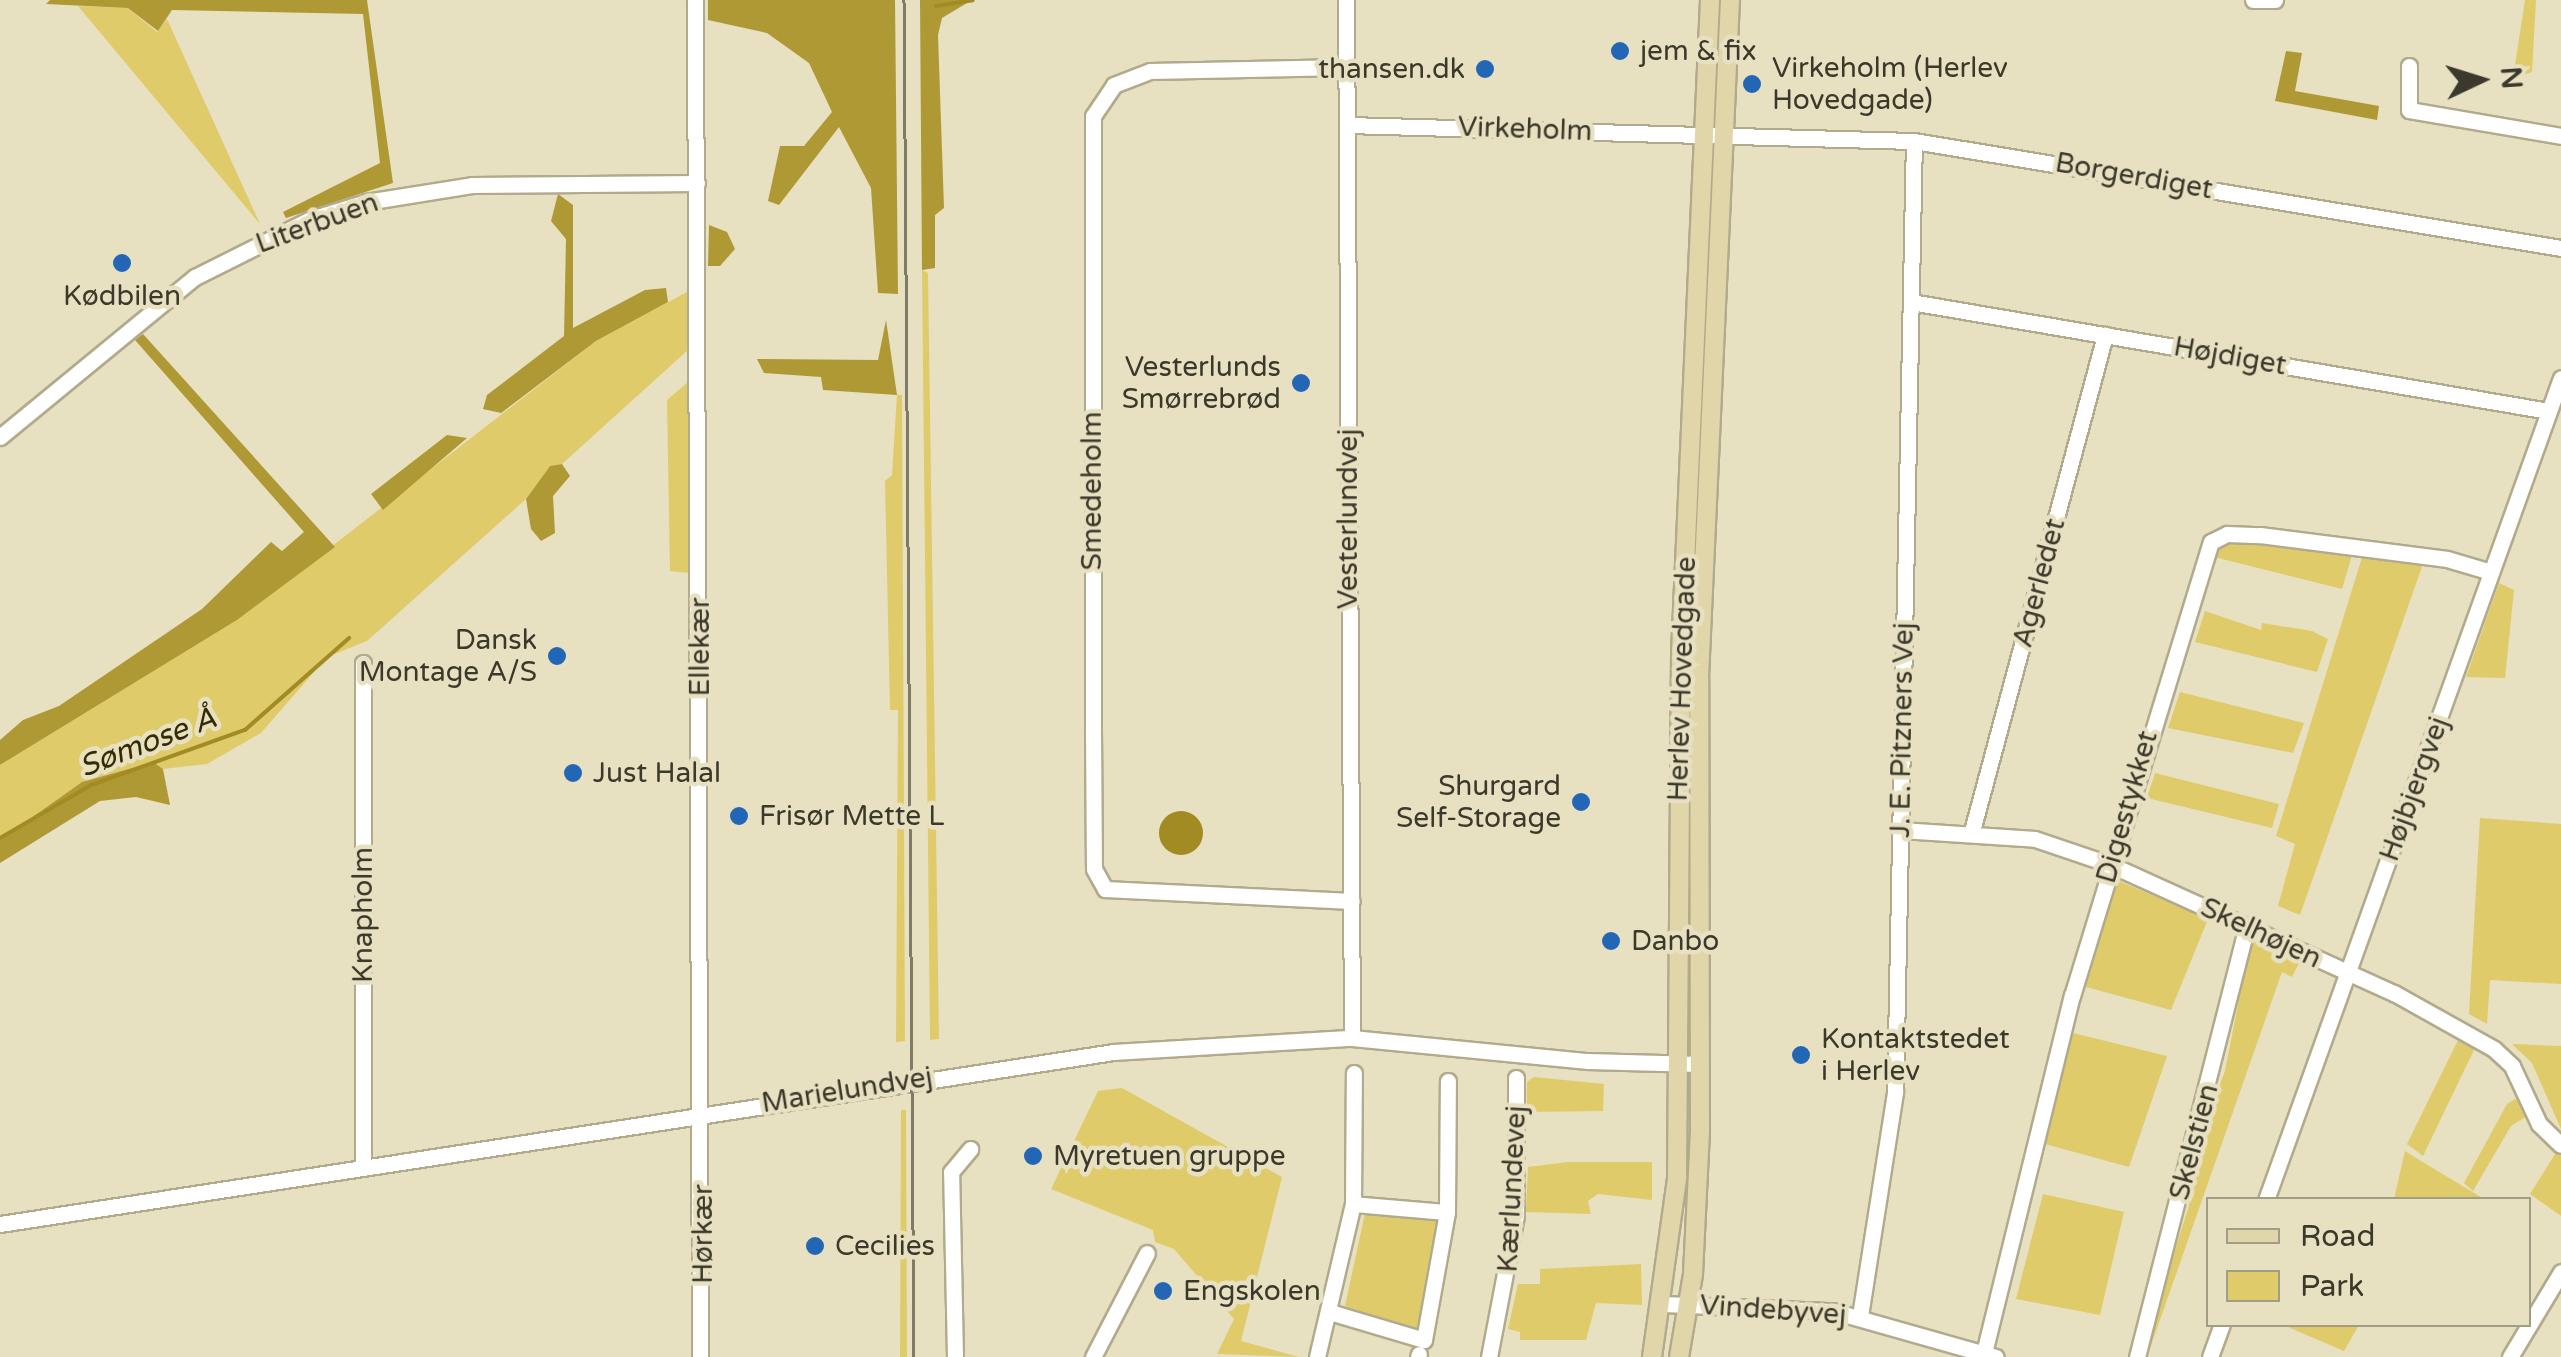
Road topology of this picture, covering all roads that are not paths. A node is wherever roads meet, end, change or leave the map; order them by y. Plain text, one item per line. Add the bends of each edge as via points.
1 (696, 0) edge
2 (1346, 0) edge
3 (1710, 0) edge
4 (1730, 0) edge
5 (2253, 0) edge
6 (2274, 2) edge
7 (2408, 66) dead end
8 (1346, 67) junction
9 (1347, 124) junction
10 (1703, 134) junction
11 (1726, 136) junction
12 (2561, 136) edge
13 (1914, 141) junction
14 (697, 182) junction
15 (2561, 248) edge
16 (1910, 302) junction
17 (2105, 335) junction
18 (2561, 378) edge
19 (2549, 411) junction
20 (0, 437) edge
21 (2491, 572) junction
22 (362, 663) dead end
23 (1901, 830) junction
24 (1972, 830) junction
25 (2109, 864) junction
26 (1352, 901) junction
27 (2247, 926) junction
28 (2347, 973) junction
29 (1352, 1038) junction
30 (1700, 1064) junction
31 (1676, 1065) junction
32 (1354, 1073) dead end
33 (1516, 1078) dead end
34 (1448, 1081) dead end
35 (702, 1112) junction
36 (2561, 1145) edge
37 (970, 1149) dead end
38 (364, 1166) junction
39 (2267, 1197) edge
40 (1354, 1204) junction
41 (1446, 1212) junction
42 (0, 1224) edge
43 (1147, 1253) dead end
44 (2561, 1272) edge
45 (1663, 1304) junction
46 (1689, 1304) junction
47 (1332, 1312) junction
48 (1860, 1316) junction
49 (2531, 1322) edge
50 (2221, 1327) edge
51 (2528, 1327) edge
52 (1990, 1355) edge
53 (700, 1357) edge
54 (954, 1357) edge
55 (1093, 1357) edge
56 (1318, 1357) edge
57 (1490, 1357) edge
58 (1652, 1357) edge
59 (1678, 1357) edge
60 (2137, 1357) edge
61 (2210, 1357) edge
62 (2510, 1357) edge

1 - 14 street, Ellekær
2 - 8 street, Vesterlundvej
3 - 10 main road, Herlev Hovedgade
4 - 11 main road, Herlev Hovedgade
5 - 6 street
7 - 12 street via 2409,110
8 - 9 street, Vesterlundvej
8 - 26 street, Smedeholm via 1150,70 1114,85 1093,116 1094,868 1105,890
9 - 10 street, Virkeholm
9 - 26 street, Vesterlundvej
10 - 11 street, Borgerdiget
10 - 31 main road, Herlev Hovedgade via 1681,654
11 - 13 street, Borgerdiget
11 - 30 main road, Herlev Hovedgade via 1699,677
13 - 15 street, Borgerdiget
13 - 16 street, J. E. Pitzners Vej
14 - 20 street, Literbuen via 472,185 385,198 311,219 194,277
14 - 35 street, Ellekær
16 - 17 street, Højdiget
16 - 23 street, J. E. Pitzners Vej
17 - 19 street, Højdiget
17 - 24 street, Agerledet
18 - 19 street, Højbjergvej
19 - 21 street, Højbjergvej
21 - 25 street, Digestykket via 2447,559 2260,534 2227,534 2211,542
21 - 28 street, Højbjergvej
22 - 38 street, Knapholm
23 - 24 street, Skelhøjen
23 - 48 street, J. E. Pitzners Vej via 1895,1092
24 - 25 street, Skelhøjen via 2036,838
25 - 27 street, Skelhøjen
25 - 52 street, Digestykket
26 - 29 street, Vesterlundvej
27 - 28 street, Skelhøjen
27 - 60 street, Skelstien
28 - 36 street, Skelhøjen via 2494,1049 2512,1066 2539,1124
28 - 39 street, Højbjergvej
29 - 31 street, Marielundvej
29 - 35 street, Marielundvej via 1113,1052
30 - 31 street, Marielundvej
30 - 46 main road, Herlev Hovedgade
31 - 45 main road, Herlev Hovedgade via 1677,1178
32 - 40 street
33 - 57 street, Kærlundevej via 1514,1232
34 - 41 street
35 - 38 street, Marielundvej
35 - 53 street, Hørkær
37 - 54 street via 951,1172
38 - 42 street, Marielundvej
40 - 41 street
40 - 47 street
41 - 47 street via 1424,1340
43 - 55 street
44 - 49 street
45 - 46 street, Vindebyvej
45 - 58 main road, Herlev Hovedgade
46 - 48 street, Vindebyvej
46 - 59 main road, Herlev Hovedgade
47 - 56 street
48 - 52 street, Vindebyvej
50 - 61 street
51 - 62 street

